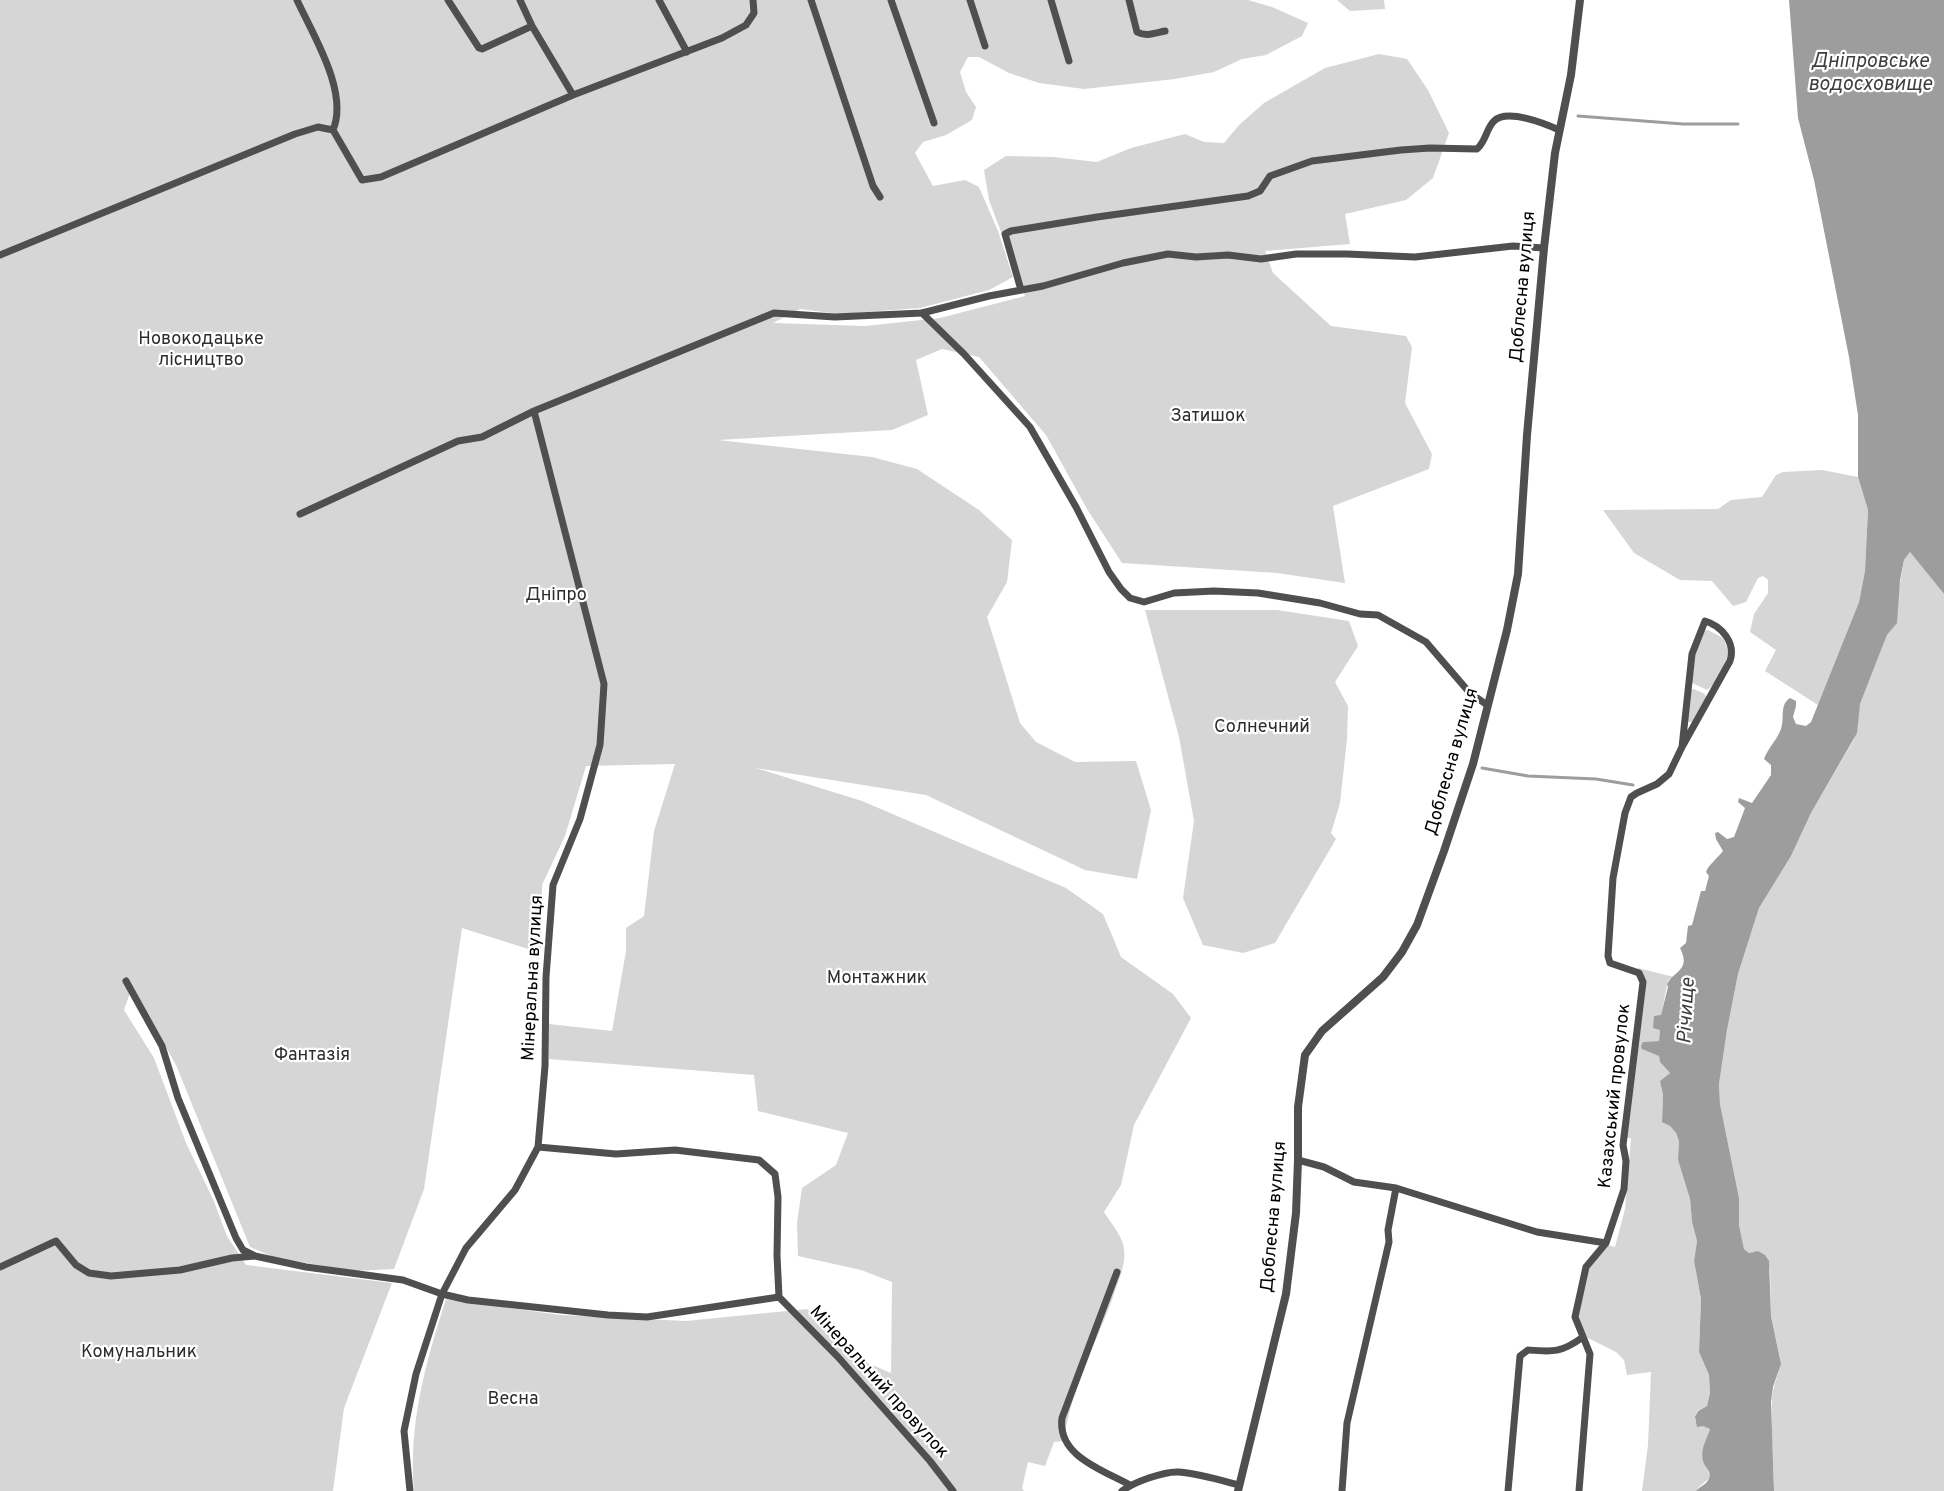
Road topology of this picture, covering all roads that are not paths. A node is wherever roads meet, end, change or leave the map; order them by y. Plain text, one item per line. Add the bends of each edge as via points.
1 (297, 0) edge
2 (448, 0) edge
3 (520, 0) edge
4 (659, 0) edge
5 (753, 0) edge
6 (812, 0) edge
7 (891, 0) edge
8 (970, 0) edge
9 (1051, 0) edge
10 (1129, 0) edge
11 (1580, 0) edge
12 (532, 26) junction
13 (1165, 31) dead end
14 (985, 46) dead end
15 (687, 52) junction
16 (1070, 61) dead end
17 (573, 95) junction
18 (934, 123) dead end
19 (333, 130) junction
20 (1559, 130) junction
21 (880, 197) dead end
22 (1544, 248) junction
23 (0, 255) edge
24 (1021, 290) junction
25 (922, 313) junction
26 (534, 411) junction
27 (300, 514) dead end
28 (1487, 705) junction
29 (1682, 747) junction
30 (126, 981) dead end
31 (538, 1147) junction
32 (1298, 1160) junction
33 (1396, 1188) junction
34 (1606, 1243) junction
35 (255, 1256) junction
36 (0, 1267) edge
37 (1117, 1272) dead end
38 (442, 1294) junction
39 (779, 1297) junction
40 (1582, 1337) junction
41 (1130, 1485) junction
42 (1239, 1488) edge
43 (410, 1491) edge
44 (953, 1491) edge
45 (1122, 1491) edge
46 (1342, 1491) edge
47 (1508, 1491) edge
48 (1579, 1491) edge

1 - 19 street via 336,92 338,118
2 - 12 street via 482,49
3 - 12 street
4 - 15 street
5 - 15 street via 754,13 746,25
6 - 21 street via 873,186
7 - 18 street
8 - 14 street
9 - 16 street
10 - 13 street via 1137,32 1150,35
11 - 20 street, Доблесна вулиця via 1571,75
12 - 17 street
15 - 17 street
17 - 19 street via 381,177 362,180
19 - 23 street via 318,127 295,134
20 - 22 street, Доблесна вулиця
20 - 24 street via 1544,123 1502,117 1494,121 1477,149 1411,149 1311,161 1270,176 1260,191 1248,196 1011,231 1005,234
22 - 24 street via 1514,246 1416,257 1306,254 1261,259 1168,254
22 - 28 street, Доблесна вулиця via 1518,574 1508,630
24 - 25 street
25 - 26 street via 835,317 774,313
25 - 28 street via 1030,427 1109,572 1130,598 1144,602 1174,593 1258,593 1378,615 1426,642 1469,693
26 - 27 street via 482,437 458,441
26 - 31 street, Мінеральна вулиця via 604,684 600,745 580,819 553,885
28 - 32 street, Доблесна вулиця via 1473,764 1412,934 1383,976 1322,1031 1305,1055 1298,1107
29 - 29 street, Казахський провулок via 1732,653 1720,628 1705,621 1692,654
29 - 34 street, Казахський провулок via 1669,774 1631,797 1613,878 1610,963 1639,973 1643,982 1623,1145 1624,1189
30 - 35 street via 162,1046 178,1098 236,1238 243,1250
31 - 38 street, Мінеральна вулиця via 515,1190 465,1248
31 - 39 street via 616,1154 675,1150 759,1160 775,1174
32 - 33 street via 1354,1182
32 - 42 street, Доблесна вулиця via 1286,1294
33 - 34 street via 1537,1232
33 - 46 street via 1389,1242 1347,1423
34 - 40 street, Казахський провулок via 1586,1267 1575,1317
35 - 36 street via 180,1270 111,1276 89,1273 76,1265 56,1241
35 - 38 street via 403,1280
37 - 41 street via 1061,1426 1070,1446 1085,1462
38 - 39 street via 468,1300 647,1317
38 - 43 street, Мінеральна вулиця via 416,1374 404,1431
39 - 44 street, Мінеральний провулок via 838,1357
40 - 47 street via 1553,1352 1527,1350 1520,1356
40 - 48 street, Казахський провулок via 1590,1354
41 - 42 street, Доблесна вулиця via 1177,1472
41 - 45 street, Доблесна вулиця

